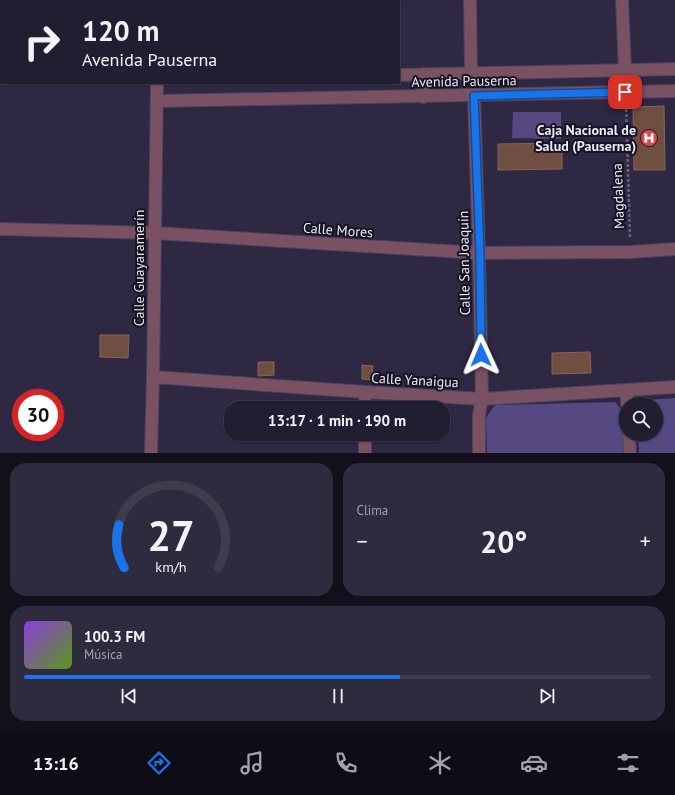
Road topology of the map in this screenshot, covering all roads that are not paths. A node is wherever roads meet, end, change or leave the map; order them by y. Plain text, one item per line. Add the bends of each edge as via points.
1 (470, 0) edge
2 (622, 0) edge
3 (625, 70) junction
4 (675, 70) edge
5 (471, 73) junction
6 (424, 74) junction
7 (400, 75) edge
8 (157, 84) edge
9 (675, 92) edge
10 (474, 96) junction
11 (423, 97) junction
12 (157, 101) junction
13 (0, 229) edge
14 (154, 233) junction
15 (675, 249) edge
16 (480, 253) junction
17 (154, 377) junction
18 (675, 387) edge
19 (627, 390) junction
20 (365, 392) junction
21 (627, 397) edge
22 (482, 399) junction
23 (365, 401) edge
24 (365, 441) edge
25 (629, 441) edge
26 (151, 453) edge
27 (365, 453) edge
28 (479, 453) edge
29 (630, 453) edge

1 - 5 street
2 - 3 street
3 - 4 street, Avenida Pauserna
3 - 5 street, Avenida Pauserna
5 - 6 street, Avenida Pauserna
6 - 7 street, Avenida Pauserna
6 - 11 street
8 - 12 street, Calle Guayaramerín
9 - 10 street, Avenida Pauserna
10 - 11 street, Avenida Pauserna
10 - 16 street, Calle San Joaquín
11 - 12 street, Avenida Pauserna
12 - 14 street, Calle Guayaramerín
13 - 14 street, Calle Mores
14 - 16 street, Calle Mores
14 - 17 street, Calle Guayaramerín
15 - 16 street, Calle Mores via 630,252
16 - 22 street, Calle San Joaquín
17 - 20 street, Calle Yanaigua
17 - 26 street, Calle Guayaramerín
18 - 19 street, Calle Yanaigua
19 - 21 street
19 - 22 street, Calle Yanaigua
20 - 22 street, Calle Yanaigua
20 - 23 street
22 - 28 street, Calle San Joaquín via 479,414
24 - 27 street
25 - 29 street

